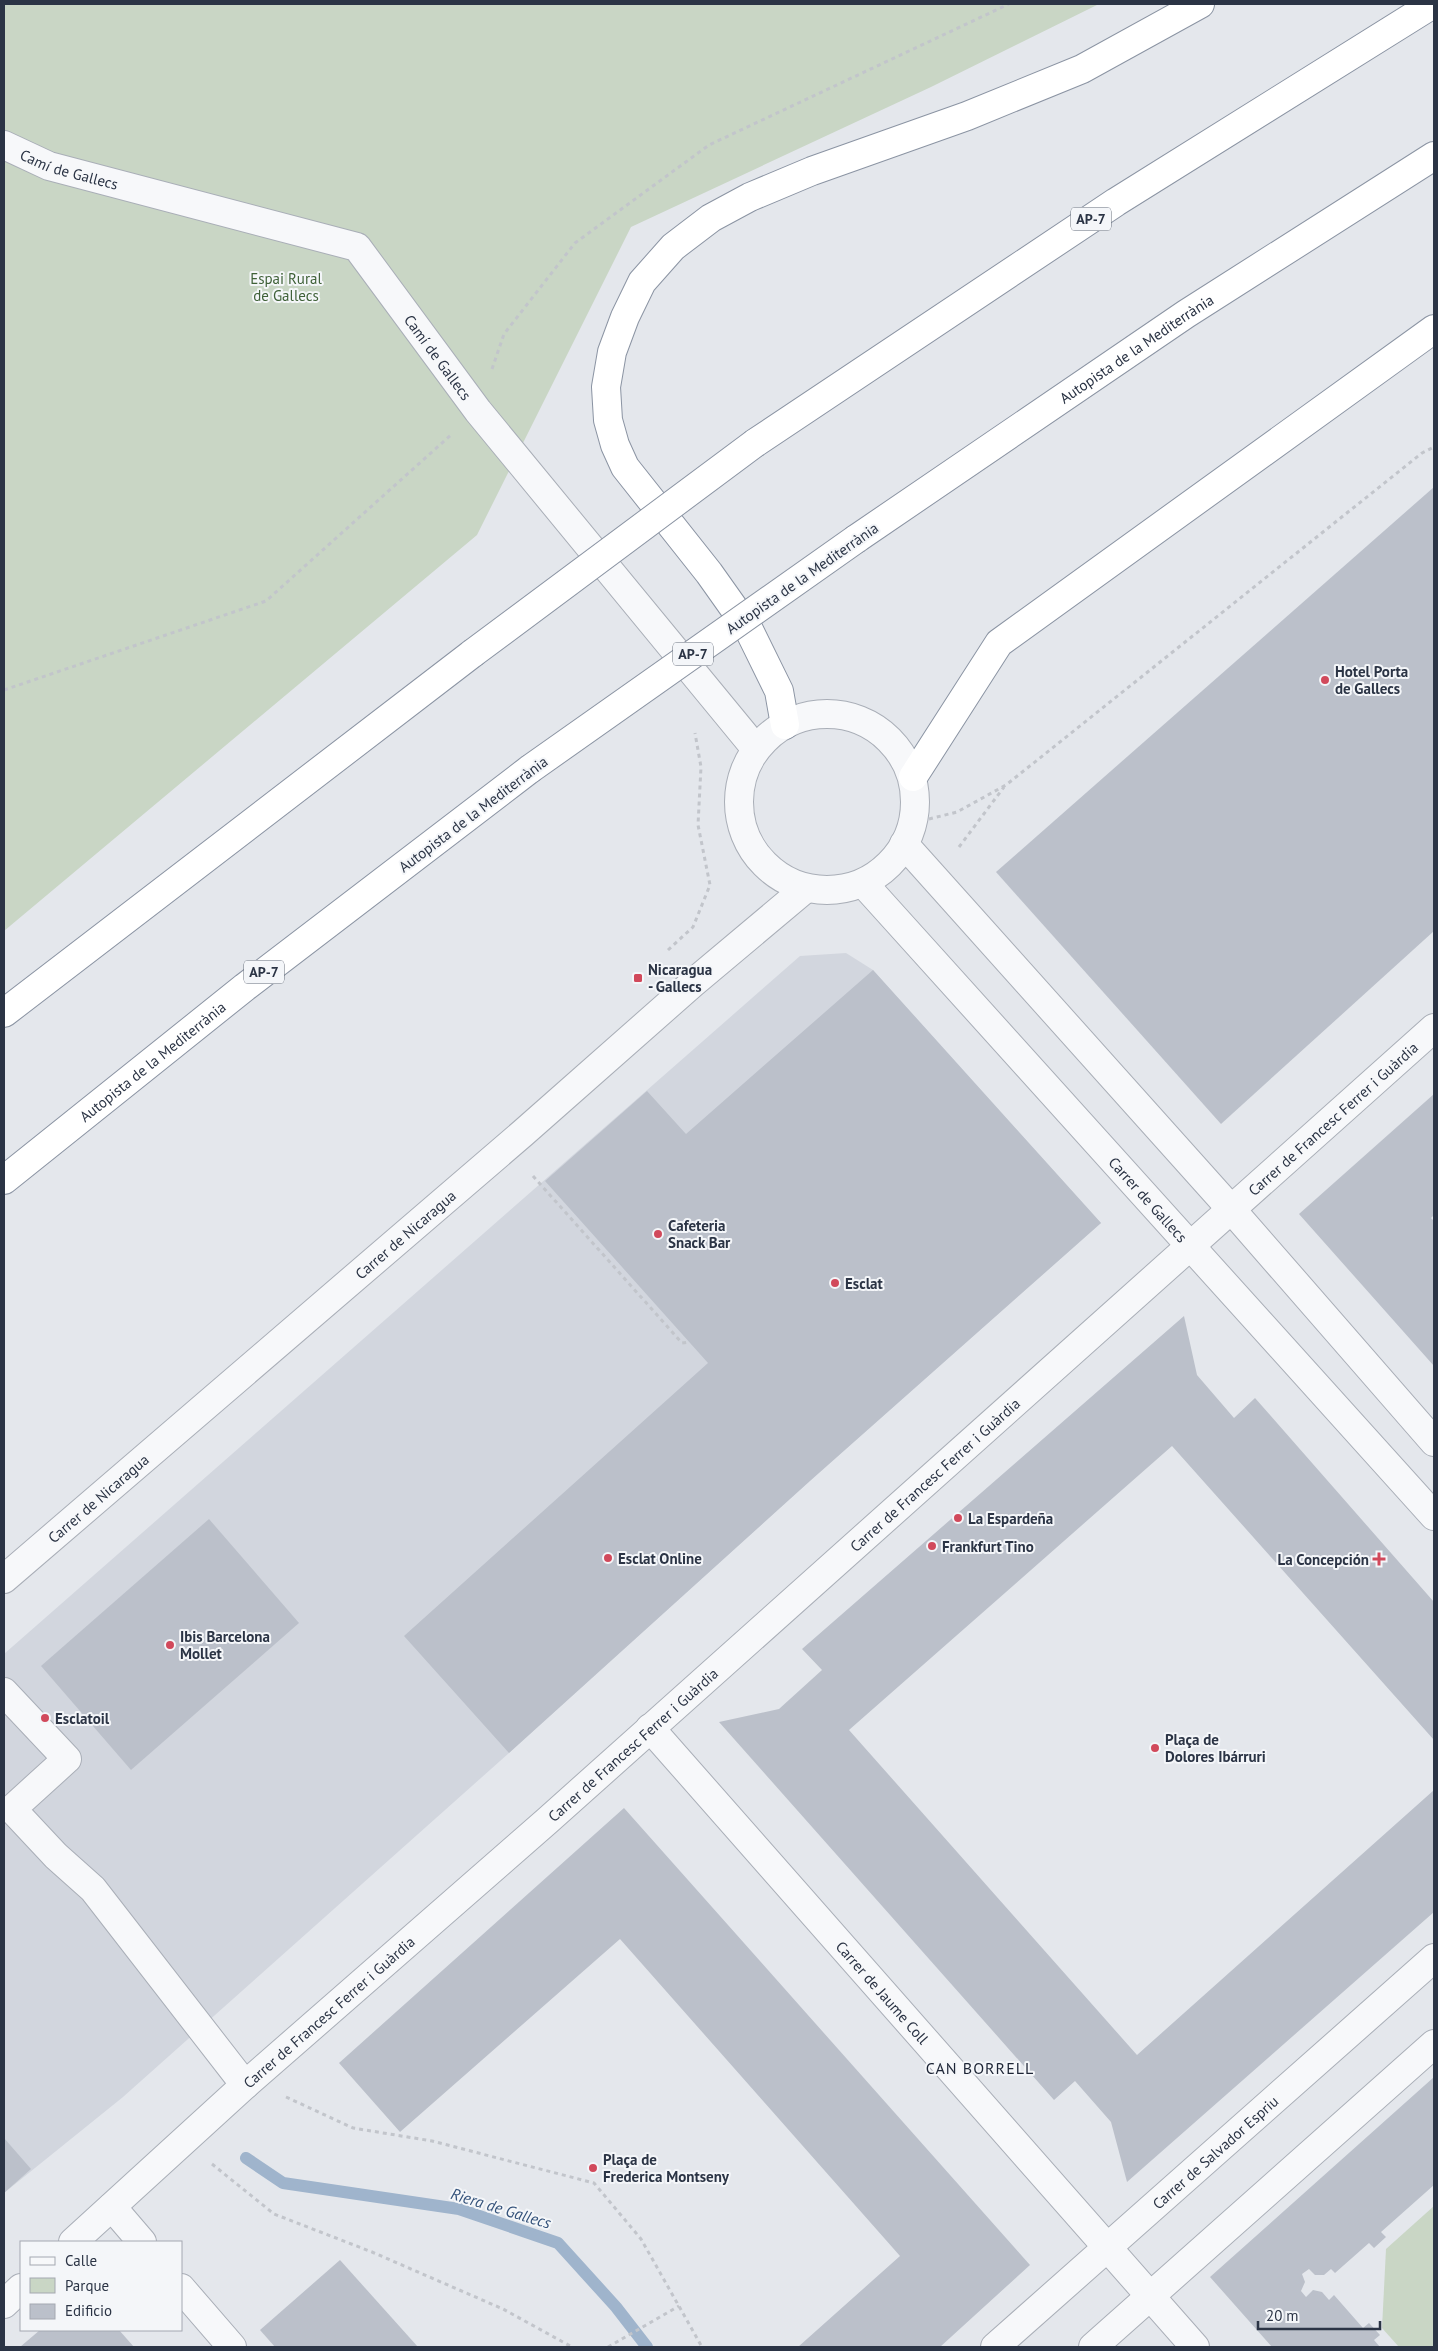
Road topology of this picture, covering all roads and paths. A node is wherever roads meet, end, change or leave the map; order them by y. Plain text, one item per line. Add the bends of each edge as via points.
1 (1009, 4) edge
2 (1200, 4) edge
3 (1433, 4) edge
4 (4, 145) edge
5 (1434, 156) edge
6 (1434, 329) edge
7 (478, 411) junction
8 (1434, 447) edge
9 (4, 690) edge
10 (785, 725) junction
11 (695, 734) dead end
12 (756, 749) junction
13 (913, 777) junction
14 (1006, 785) junction
15 (908, 833) junction
16 (959, 847) dead end
17 (863, 883) junction
18 (805, 889) junction
19 (668, 950) dead end
20 (4, 1013) edge
21 (1434, 1028) edge
22 (533, 1176) dead end
23 (4, 1180) edge
24 (1231, 1210) junction
25 (1192, 1247) junction
26 (689, 1342) dead end
27 (1434, 1442) edge
28 (1434, 1516) edge
29 (4, 1579) edge
30 (4, 1692) edge
31 (650, 1728) junction
32 (8, 1804) edge
33 (1434, 1958) edge
34 (1434, 2044) edge
35 (245, 2086) junction
36 (286, 2097) dead end
37 (211, 2163) dead end
38 (112, 2207) junction
39 (74, 2241) edge
40 (141, 2241) edge
41 (1108, 2248) junction
42 (20, 2289) edge
43 (182, 2289) edge
44 (1151, 2297) junction
45 (4, 2304) edge
46 (680, 2306) junction
47 (610, 2346) edge
48 (232, 2347) edge
49 (572, 2347) edge
50 (702, 2347) edge
51 (995, 2347) edge
52 (1093, 2347) edge
53 (1195, 2347) edge

1 - 7 path via 709,144 575,243 504,334
2 - 10 highway via 1082,69 750,197 711,218 673,247 642,282 624,317 612,352 606,387 608,420 615,445 625,467 748,628 779,691
3 - 20 highway, AP-7, bridge via 1116,202 755,443 472,653
4 - 7 street, Camí de Gallecs via 49,166 357,246
5 - 23 highway, Autopista de la Mediterrània / AP-7, bridge via 1186,314 856,539 530,770 245,986
6 - 13 highway via 1000,642
7 - 9 path via 266,601
7 - 12 street, Camí de Gallecs
8 - 14 path via 1422,453
10 - 12 street
10 - 13 street via 827,714 860,720 874,726 898,748
11 - 19 path via 702,767 698,825 710,885 692,927
12 - 18 street via 745,768 740,787 739,817 749,845 768,869
13 - 15 street via 917,807
14 - 15 path via 957,812
14 - 16 path
15 - 17 street via 887,869
15 - 24 street
17 - 18 street via 816,891
17 - 25 street, Carrer de Gallecs
18 - 29 street, Carrer de Nicaragua
21 - 24 street, Carrer de Francesc Ferrer i Guàrdia
22 - 26 path via 682,1343
24 - 25 street, Carrer de Francesc Ferrer i Guàrdia
24 - 27 street
25 - 28 street, Carrer de Gallecs
25 - 31 street, Carrer de Francesc Ferrer i Guàrdia
30 - 32 street via 67,1759
31 - 35 street, Carrer de Francesc Ferrer i Guàrdia
31 - 41 street, Carrer de Jaume Coll
32 - 35 street via 56,1856 93,1889
33 - 41 street, Carrer de Salvador Espriu
34 - 44 street
35 - 38 street, Carrer de Francesc Ferrer i Guàrdia
36 - 46 path via 353,2128 432,2141 594,2183 642,2239
37 - 49 path via 274,2214 372,2252 485,2302
38 - 39 street, Carrer de Francesc Ferrer i Guàrdia
38 - 40 street
41 - 44 street, Carrer de Jaume Coll
41 - 51 street, Carrer de Salvador Espriu
42 - 45 street
43 - 48 street
44 - 52 street
44 - 53 street, Carrer de Jaume Coll
46 - 47 path
46 - 50 path

